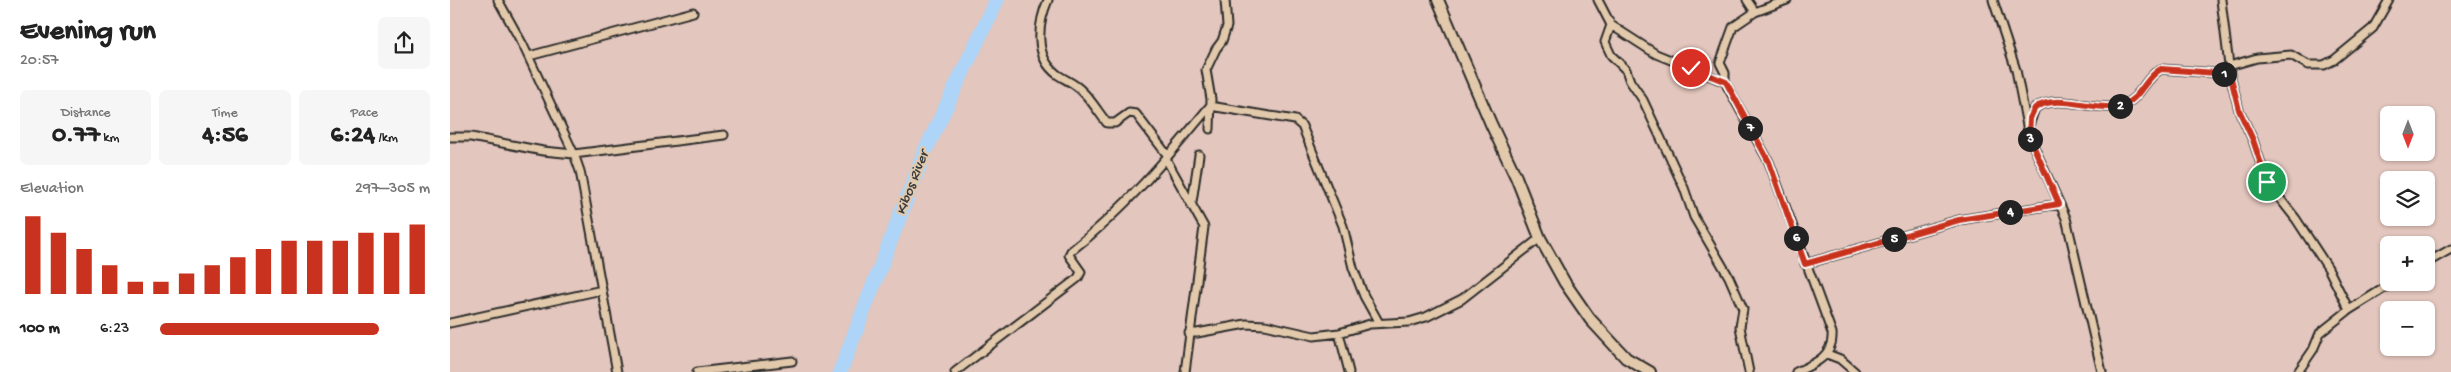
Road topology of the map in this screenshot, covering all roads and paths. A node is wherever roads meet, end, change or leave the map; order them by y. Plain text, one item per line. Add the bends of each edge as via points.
1 (498, 0) edge
2 (1048, 0) edge
3 (1225, 0) edge
4 (1438, 0) edge
5 (1598, 0) edge
6 (1747, 0) edge
7 (1787, 0) edge
8 (1993, 0) edge
9 (2221, 0) edge
10 (2390, 0) edge
11 (693, 12) dead end
12 (1755, 12) junction
13 (1611, 25) junction
14 (529, 56) junction
15 (2229, 66) junction
16 (2230, 74) junction
17 (1726, 82) junction
18 (1210, 106) junction
19 (1210, 128) dead end
20 (2028, 132) junction
21 (724, 135) dead end
22 (450, 137) edge
23 (574, 154) junction
24 (1199, 155) dead end
25 (1167, 157) junction
26 (1192, 202) junction
27 (2059, 204) junction
28 (1540, 238) junction
29 (2451, 248) edge
30 (2435, 258) edge
31 (1805, 264) junction
32 (602, 290) junction
33 (2380, 291) edge
34 (2349, 310) junction
35 (450, 323) edge
36 (1380, 323) junction
37 (1339, 332) junction
38 (1189, 333) junction
39 (1827, 354) junction
40 (792, 361) dead end
41 (616, 372) edge
42 (696, 372) edge
43 (956, 372) edge
44 (1185, 372) edge
45 (1349, 372) edge
46 (1650, 372) edge
47 (1749, 372) edge
48 (1796, 372) edge
49 (1855, 372) edge
50 (2102, 372) edge
51 (2298, 372) edge

1 - 14 street
2 - 25 street via 1039,24 1039,40 1052,70 1083,92 1107,123 1116,123 1129,113 1136,114
3 - 18 street via 1227,26 1206,70
4 - 28 main road
5 - 13 street
6 - 12 street
7 - 12 street
8 - 20 street via 2016,70
9 - 15 street
10 - 15 street via 2373,28 2324,65 2308,65 2291,56 2257,58
11 - 14 street
12 - 17 street via 1733,27 1720,63
13 - 17 street via 1656,54
13 - 47 street via 1605,42 1610,55 1626,70 1643,100 1697,223 1729,277 1743,309 1740,327
14 - 23 street
15 - 16 street
16 - 20 street via 2161,69 2131,102 2122,105 2109,108 2049,102 2040,105 2035,108
16 - 34 street via 2239,110 2267,182 2296,218
17 - 31 street via 1769,162
18 - 19 street
18 - 25 street
18 - 36 street via 1295,120 1302,126 1342,226 1364,296
20 - 27 street
21 - 23 street
22 - 23 street via 471,137
23 - 32 street via 588,206
24 - 26 street
25 - 26 street
25 - 43 street via 1122,205 1071,251 1069,255 1081,272 1078,278
26 - 38 street via 1204,233
27 - 31 street via 1959,220
27 - 50 street via 2066,218
28 - 36 street via 1446,308 1409,322
28 - 46 main road via 1590,319 1626,358
29 - 30 street
31 - 39 street via 1832,333 1831,348
32 - 35 street
32 - 41 street
33 - 34 street
34 - 51 street via 2320,333
36 - 37 street
37 - 38 street via 1302,335 1283,328 1246,324
37 - 45 street
38 - 44 street
39 - 48 street
39 - 49 street via 1840,359
40 - 42 street

